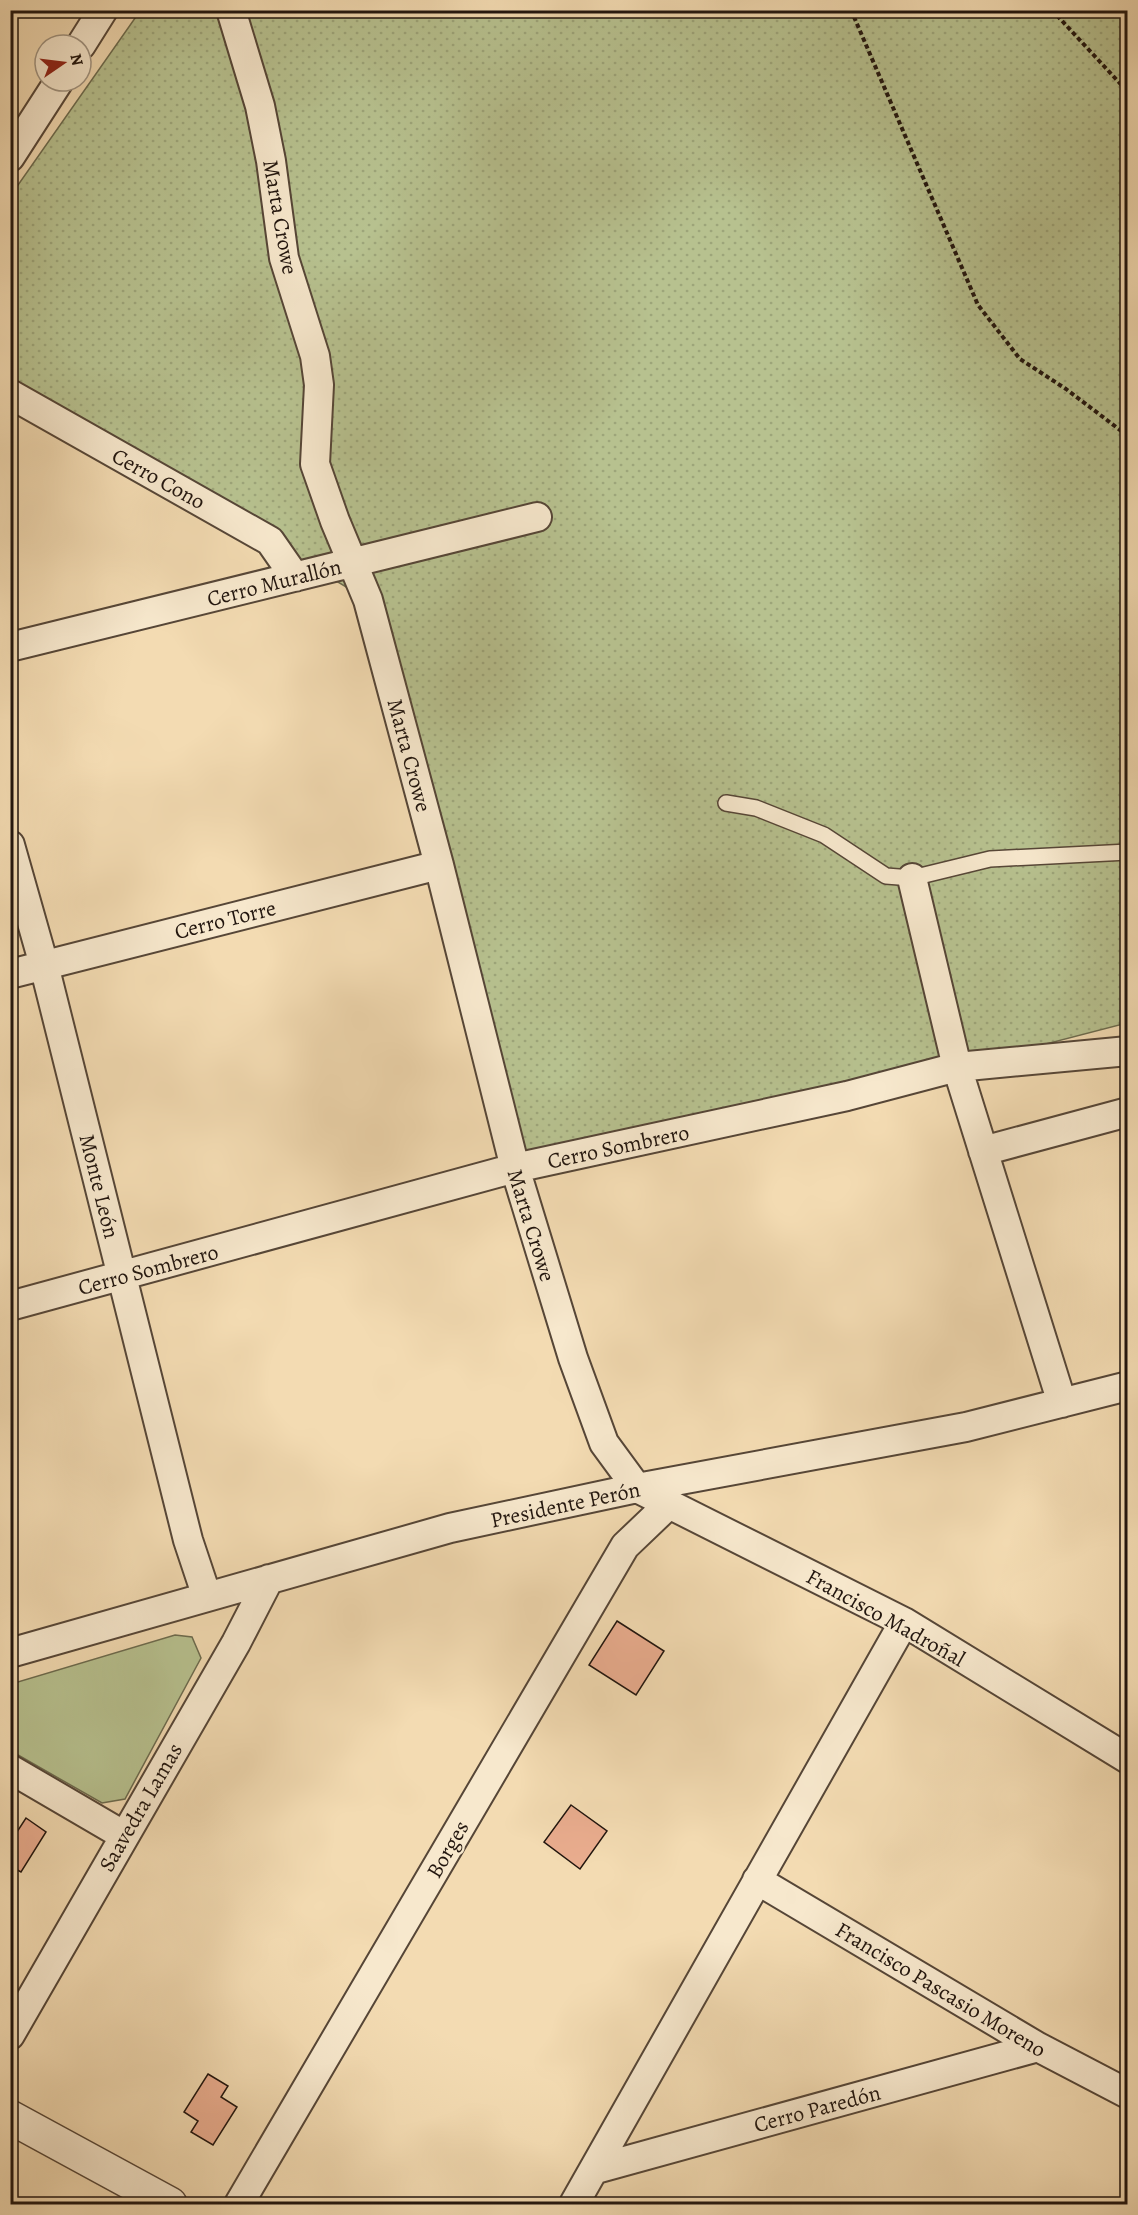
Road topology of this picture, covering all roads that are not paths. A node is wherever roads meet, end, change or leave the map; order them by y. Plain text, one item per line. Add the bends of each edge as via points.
1 (103, 10) edge
2 (231, 10) edge
3 (89, 33) edge
4 (51, 93) edge
5 (10, 158) edge
6 (10, 394) edge
7 (537, 517) dead end
8 (352, 563) junction
9 (295, 577) junction
10 (10, 647) edge
11 (726, 803) dead end
12 (10, 845) edge
13 (1128, 852) edge
14 (440, 865) junction
15 (912, 878) junction
16 (44, 965) junction
17 (10, 974) edge
18 (1128, 1052) edge
19 (957, 1067) junction
20 (1128, 1112) edge
21 (983, 1151) junction
22 (515, 1168) junction
23 (122, 1277) junction
24 (10, 1306) edge
25 (1128, 1386) edge
26 (1062, 1403) junction
27 (637, 1488) junction
28 (669, 1504) junction
29 (269, 1579) junction
30 (207, 1596) junction
31 (904, 1622) junction
32 (10, 1653) edge
33 (1128, 1759) edge
34 (10, 1769) edge
35 (123, 1835) junction
36 (757, 1880) junction
37 (10, 2035) edge
38 (1038, 2047) junction
39 (1128, 2094) edge
40 (10, 2117) edge
41 (596, 2169) junction
42 (171, 2205) edge
43 (239, 2205) edge
44 (574, 2205) edge

1 - 3 street
2 - 8 street, Marta Crowe via 272,161 284,258 315,356 319,386 315,464
4 - 5 street
6 - 9 street, Cerro Cono via 270,542
7 - 8 street, Cerro Murallón
8 - 9 street, Cerro Murallón
8 - 14 street, Marta Crowe via 368,600
9 - 10 street, Cerro Murallón
11 - 15 lane via 756,808 824,835 886,876
12 - 16 street, Monte León
13 - 15 lane via 990,859
14 - 16 street, Cerro Torre
14 - 22 street, Marta Crowe
15 - 19 street
16 - 17 street, Cerro Torre
16 - 23 street, Monte León
18 - 19 street, Cerro Sombrero
19 - 21 street
19 - 22 street, Cerro Sombrero via 847,1096
20 - 21 street
21 - 26 street
22 - 23 street, Cerro Sombrero
22 - 27 street, Marta Crowe via 573,1358 604,1443
23 - 24 street, Cerro Sombrero
23 - 30 street, Monte León via 188,1540
25 - 26 street, Presidente Perón
26 - 27 street, Presidente Perón via 966,1427
27 - 28 street, Francisco Madroñal
27 - 29 street, Presidente Perón via 450,1528
28 - 31 street, Francisco Madroñal
28 - 43 street, Borges via 626,1546
29 - 30 street, Presidente Perón
29 - 35 street, Saavedra Lamas via 236,1643
30 - 32 street, Presidente Perón
31 - 33 street, Francisco Madroñal
31 - 36 street
34 - 35 street
35 - 37 street, Saavedra Lamas
36 - 38 street, Francisco Pascasio Moreno
36 - 41 street
38 - 39 street, Francisco Pascasio Moreno
38 - 41 street, Cerro Paredón
40 - 42 street
41 - 44 street

